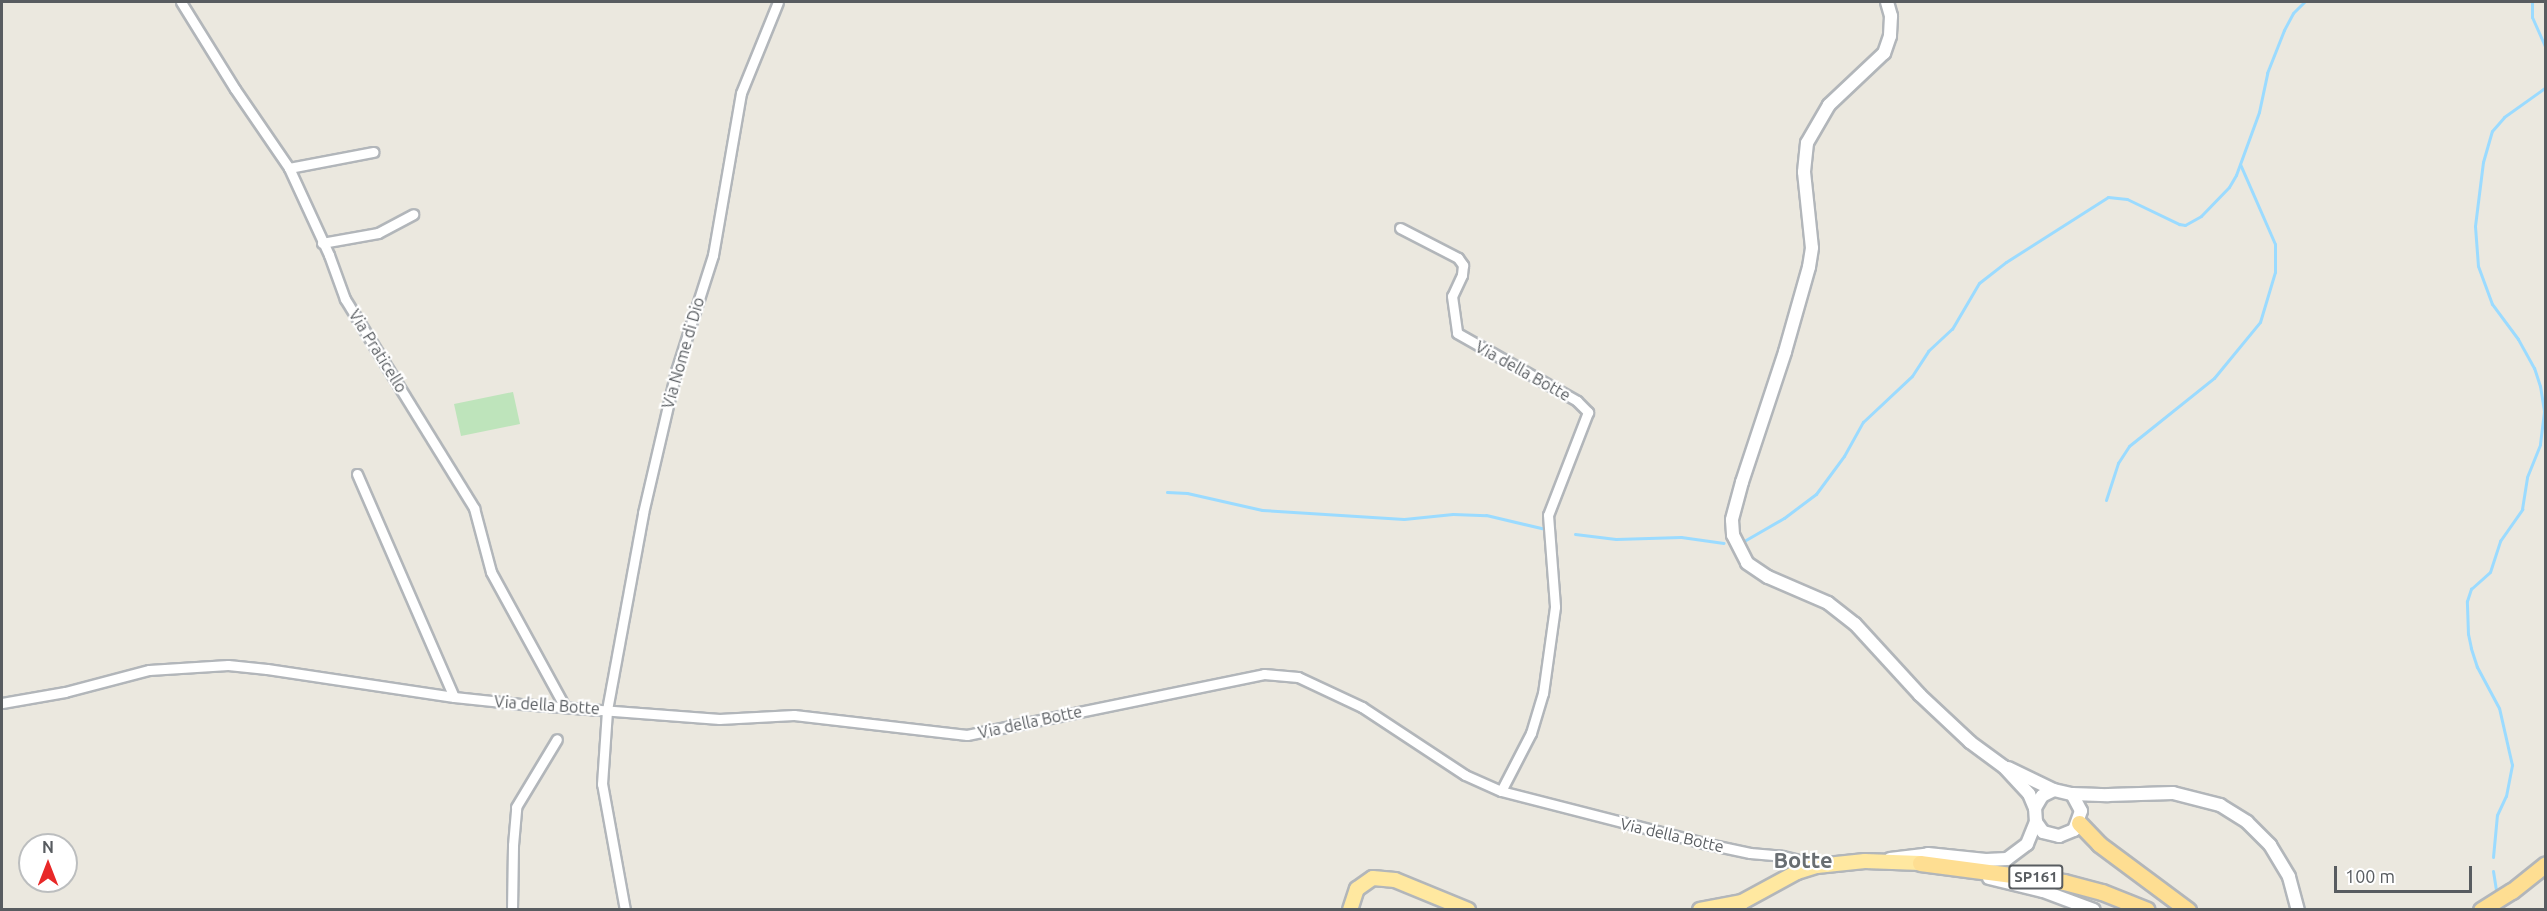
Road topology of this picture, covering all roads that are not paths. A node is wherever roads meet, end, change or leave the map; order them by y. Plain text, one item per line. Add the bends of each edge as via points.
1 (181, 2) edge
2 (778, 2) edge
3 (1887, 2) edge
4 (373, 153) dead end
5 (288, 168) junction
6 (413, 214) dead end
7 (1400, 228) dead end
8 (322, 243) junction
9 (357, 474) dead end
10 (454, 698) junction
11 (2, 703) edge
12 (565, 706) junction
13 (607, 710) junction
14 (557, 739) dead end
15 (2004, 767) junction
16 (2054, 790) junction
17 (1501, 791) junction
18 (2072, 794) junction
19 (2108, 795) junction
20 (2035, 808) junction
21 (2080, 817) junction
22 (2036, 822) junction
23 (1884, 861) junction
24 (1920, 863) junction
25 (2546, 864) edge
26 (1806, 869) junction
27 (512, 909) edge
28 (625, 909) edge
29 (1350, 909) edge
30 (1468, 909) edge
31 (1700, 909) edge
32 (2094, 909) edge
33 (2147, 909) edge
34 (2187, 909) edge
35 (2298, 909) edge
36 (2481, 909) edge

1 - 5 street, Via Praticello
2 - 13 street, Via Nome di Dio via 741,93 713,255 676,371 643,513
3 - 15 main road via 1890,36 1884,53 1829,105 1807,143 1804,172 1812,248 1809,267 1742,482 1732,520 1733,535 1747,563 1768,577 1828,603 1855,624 1920,695 1970,742
4 - 5 street
5 - 8 street, Via Praticello
6 - 8 street via 378,233
7 - 17 street, Via della Botte via 1458,258 1463,265 1452,296 1457,333 1577,401 1588,412 1548,515 1555,607 1543,693 1531,734
8 - 12 street, Via Praticello via 345,299 474,508 491,572
9 - 10 street
10 - 11 street, Via della Botte via 267,669 199,666 140,671 65,692
10 - 12 street, Via della Botte
12 - 13 street, Via della Botte
13 - 17 street, Via della Botte via 719,719 794,715 967,735 1264,674 1298,677 1362,706 1465,775
13 - 28 street, Via Nome di Dio via 602,784
14 - 27 street via 516,807
15 - 16 main road
15 - 20 main road via 2030,794
16 - 18 main road
16 - 20 main road via 2042,796
17 - 26 street, Via della Botte via 1703,843 1782,856 1796,860
18 - 19 main road
18 - 21 main road
19 - 21 main road via 2091,802
19 - 35 main road via 2173,793 2206,799 2234,813 2258,831 2278,855
20 - 22 main road
21 - 22 main road via 2074,830 2059,836 2043,832
21 - 34 highway via 2098,844
22 - 23 main road via 2026,844 2007,859 1924,854
23 - 24 main road
23 - 26 main road via 1837,862
24 - 32 main road via 2031,888
24 - 33 highway, SP161 via 2064,882
25 - 36 highway via 2520,886
26 - 31 main road via 1742,902
29 - 30 main road via 1358,889 1373,878 1395,880

